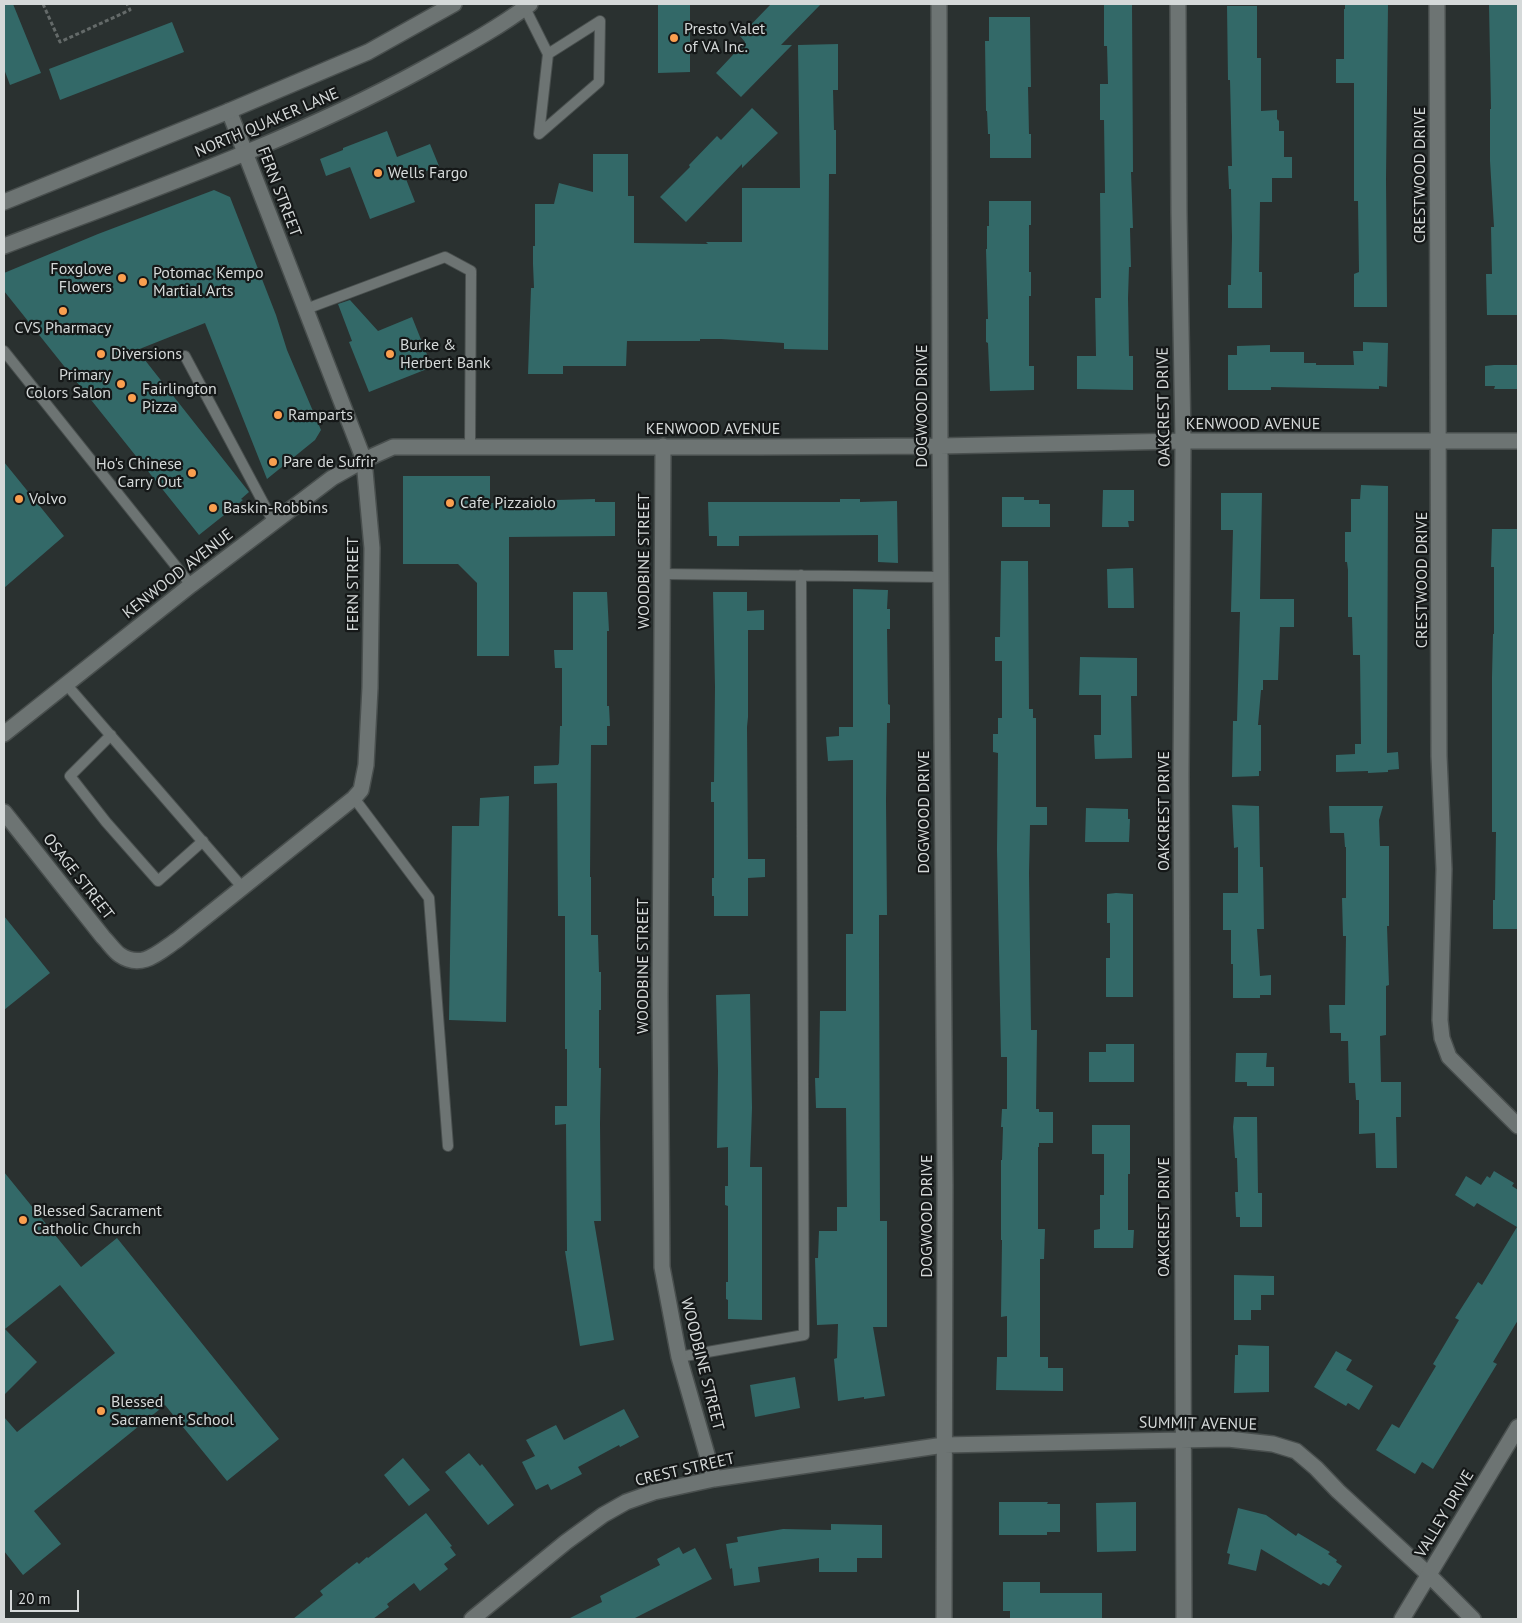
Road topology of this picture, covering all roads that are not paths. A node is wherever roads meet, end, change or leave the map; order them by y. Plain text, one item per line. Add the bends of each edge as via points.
1 (454, 4) edge
2 (939, 4) edge
3 (1178, 4) edge
4 (1437, 4) edge
5 (526, 5) edge
6 (548, 54) junction
7 (229, 111) junction
8 (245, 153) junction
9 (4, 202) edge
10 (4, 246) edge
11 (306, 309) junction
12 (4, 351) edge
13 (185, 356) dead end
14 (1183, 441) junction
15 (1439, 441) junction
16 (1518, 441) edge
17 (470, 446) junction
18 (662, 446) junction
19 (940, 446) junction
20 (364, 460) junction
21 (274, 523) junction
22 (661, 574) junction
23 (801, 575) junction
24 (940, 576) junction
25 (191, 585) junction
26 (66, 684) junction
27 (4, 734) edge
28 (111, 735) junction
29 (354, 798) junction
30 (4, 812) edge
31 (203, 841) junction
32 (242, 887) junction
33 (130, 959) joint
34 (1518, 1126) edge
35 (448, 1146) dead end
36 (679, 1357) junction
37 (1518, 1427) edge
38 (1182, 1440) junction
39 (944, 1446) junction
40 (714, 1480) junction
41 (1428, 1575) junction
42 (472, 1619) edge
43 (944, 1619) edge
44 (1184, 1619) edge
45 (1402, 1619) edge
46 (1473, 1619) edge

1 - 7 street, NORTH QUAKER LANE via 368,52
2 - 19 street, DOGWOOD DRIVE
3 - 14 street, OAKCREST DRIVE
4 - 15 street, CRESTWOOD DRIVE
5 - 6 lane
5 - 8 street, NORTH QUAKER LANE via 464,46 385,90
6 - 6 lane via 600,22 599,82 539,134
7 - 8 street, FERN STREET
7 - 9 street, NORTH QUAKER LANE
8 - 10 street, NORTH QUAKER LANE
8 - 11 street, FERN STREET
11 - 17 lane via 445,257 471,271
11 - 20 street, FERN STREET
12 - 25 lane
13 - 21 lane
14 - 15 street, KENWOOD AVENUE
14 - 19 street, KENWOOD AVENUE
14 - 38 street, OAKCREST DRIVE
15 - 16 street, KENWOOD AVENUE
15 - 34 street, CRESTWOOD DRIVE via 1439,756 1444,870 1442,1038 1449,1057
17 - 18 street, KENWOOD AVENUE
17 - 20 street, KENWOOD AVENUE via 393,447
18 - 19 street, KENWOOD AVENUE
18 - 22 street, WOODBINE STREET
19 - 24 street, DOGWOOD DRIVE
20 - 21 street, KENWOOD AVENUE via 332,478
20 - 29 street, FERN STREET via 372,548 369,697 366,765 361,790
21 - 25 street, KENWOOD AVENUE
22 - 23 lane
22 - 36 street, WOODBINE STREET via 662,1267
23 - 24 lane
23 - 36 lane via 804,1335
24 - 39 street, DOGWOOD DRIVE
25 - 26 street, KENWOOD AVENUE
26 - 27 street, KENWOOD AVENUE
26 - 28 lane
28 - 31 lane
28 - 31 lane via 70,776 106,822 158,881
29 - 32 street, FERN STREET
29 - 35 lane via 429,898
30 - 33 street, OSAGE STREET via 104,938 119,954
31 - 32 lane
32 - 33 street, FERN STREET via 177,940 148,959
36 - 40 street, WOODBINE STREET
37 - 41 street, VALLEY DRIVE
38 - 39 street, SUMMIT AVENUE
38 - 41 street, SUMMIT AVENUE via 1228,1439 1273,1444 1296,1451
38 - 44 street, OAKCREST DRIVE
39 - 40 street, CREST STREET
39 - 43 street, DOGWOOD DRIVE
40 - 42 street, CREST STREET via 654,1492 603,1515
41 - 45 street, VALLEY DRIVE
41 - 46 street, SUMMIT AVENUE

